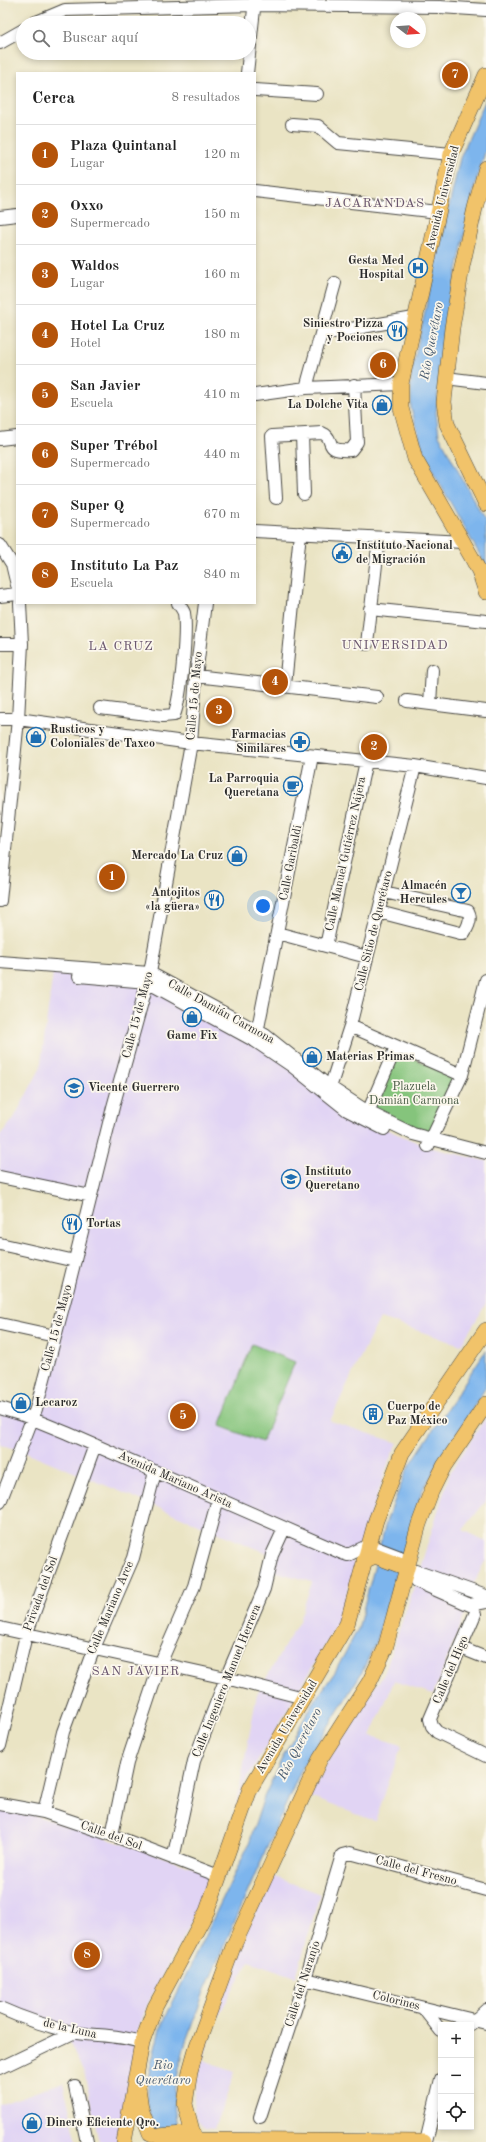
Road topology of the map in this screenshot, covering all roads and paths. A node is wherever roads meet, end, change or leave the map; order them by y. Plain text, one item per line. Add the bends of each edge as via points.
1 (255, 2) edge
2 (65, 5) edge
3 (486, 10) edge
4 (46, 16) edge
5 (253, 16) edge
6 (16, 34) edge
7 (0, 43) edge
8 (248, 60) edge
9 (247, 72) edge
10 (486, 75) edge
11 (256, 90) edge
12 (317, 94) dead end
13 (292, 124) dead end
14 (452, 154) junction
15 (486, 168) edge
16 (256, 191) edge
17 (480, 209) edge
18 (438, 212) junction
19 (16, 215) edge
20 (0, 217) edge
21 (335, 284) dead end
22 (414, 318) junction
23 (322, 334) junction
24 (446, 378) junction
25 (486, 383) edge
26 (401, 384) junction
27 (354, 386) junction
28 (306, 388) junction
29 (256, 395) edge
30 (302, 435) junction
31 (16, 437) edge
32 (0, 439) edge
33 (304, 494) dead end
34 (276, 498) dead end
35 (486, 504) edge
36 (256, 531) edge
37 (300, 533) junction
38 (379, 538) junction
39 (463, 542) junction
40 (0, 545) edge
41 (16, 581) edge
42 (486, 592) edge
43 (16, 594) edge
44 (0, 596) edge
45 (20, 604) edge
46 (179, 604) edge
47 (205, 604) edge
48 (370, 609) junction
49 (486, 621) edge
50 (184, 637) junction
51 (201, 638) junction
52 (0, 644) edge
53 (22, 644) junction
54 (367, 644) dead end
55 (432, 670) dead end
56 (196, 676) junction
57 (285, 685) junction
58 (377, 697) dead end
59 (406, 701) dead end
60 (430, 704) junction
61 (100, 708) dead end
62 (486, 711) edge
63 (0, 719) edge
64 (18, 719) junction
65 (191, 743) junction
66 (312, 756) junction
67 (366, 761) junction
68 (415, 766) junction
69 (486, 778) edge
70 (384, 892) junction
71 (0, 896) edge
72 (401, 896) junction
73 (379, 912) junction
74 (397, 916) junction
75 (277, 933) junction
76 (326, 946) junction
77 (363, 956) junction
78 (0, 962) edge
79 (0, 970) edge
80 (149, 977) junction
81 (486, 980) edge
82 (350, 1026) junction
83 (257, 1036) junction
84 (396, 1047) junction
85 (462, 1075) junction
86 (329, 1091) junction
87 (368, 1112) junction
88 (430, 1143) junction
89 (486, 1153) edge
90 (486, 1161) edge
91 (0, 1177) edge
92 (91, 1196) junction
93 (0, 1244) edge
94 (75, 1261) junction
95 (0, 1324) edge
96 (486, 1330) edge
97 (55, 1336) junction
98 (486, 1404) edge
99 (0, 1408) edge
100 (32, 1419) junction
101 (95, 1445) junction
102 (155, 1472) junction
103 (218, 1499) junction
104 (0, 1502) edge
105 (284, 1529) junction
106 (348, 1555) junction
107 (370, 1556) junction
108 (404, 1560) junction
109 (486, 1596) edge
110 (486, 1602) edge
111 (475, 1614) dead end
112 (0, 1628) edge
113 (26, 1635) junction
114 (94, 1648) junction
115 (461, 1648) junction
116 (486, 1658) edge
117 (160, 1664) junction
118 (226, 1678) junction
119 (304, 1698) junction
120 (0, 1746) edge
121 (486, 1756) edge
122 (0, 1804) edge
123 (44, 1812) junction
124 (112, 1835) junction
125 (345, 1853) joint
126 (173, 1859) junction
127 (219, 1876) junction
128 (486, 1890) edge
129 (305, 1979) junction
130 (0, 2008) edge
131 (423, 2008) junction
132 (486, 2010) edge
133 (477, 2023) edge
134 (438, 2027) edge
135 (71, 2034) junction
136 (142, 2043) junction
137 (0, 2068) edge
138 (136, 2076) junction
139 (75, 2086) dead end
140 (438, 2092) edge
141 (260, 2117) dead end
142 (193, 2136) edge
143 (251, 2141) edge
144 (88, 2142) edge
145 (124, 2142) edge
146 (171, 2142) edge
147 (425, 2142) edge

1 - 2 street
1 - 3 street
1 - 5 street
2 - 4 street
6 - 7 street
8 - 9 street
10 - 14 main road, Avenida Universidad
11 - 12 street
13 - 14 street via 318,126 338,143
14 - 18 main road, Avenida Universidad
15 - 17 main road
16 - 18 street
17 - 24 main road via 462,267
18 - 22 main road, Avenida Universidad
19 - 20 street
21 - 23 street
22 - 23 street
22 - 26 main road, Avenida Universidad
23 - 28 street
24 - 25 street
24 - 35 main road via 444,402 447,424
26 - 27 street
26 - 39 main road, Avenida Universidad via 401,408 415,460
27 - 28 street
27 - 30 street via 357,442 354,448 335,450 331,447 326,434
28 - 29 street
30 - 33 street
30 - 34 street via 272,436
31 - 32 street
36 - 37 street
37 - 38 street
37 - 57 street
38 - 39 street
38 - 48 street
39 - 42 main road, Avenida Universidad via 479,571
40 - 41 street via 12,564
43 - 44 street
45 - 53 street
46 - 50 street via 184,612
47 - 51 street, Calle 15 de Mayo
48 - 49 street
48 - 54 street
50 - 51 street
50 - 61 street via 178,705 174,715 163,716
51 - 56 street, Calle 15 de Mayo
52 - 53 street
53 - 64 street
55 - 60 street
56 - 57 street
56 - 65 street, Calle 15 de Mayo
57 - 58 street
59 - 60 street
60 - 62 street
63 - 64 street, Calle Manuel Gutiérrez Nájera
64 - 65 street, Calle Manuel Gutiérrez Nájera
64 - 71 street
65 - 66 street, Calle Manuel Gutiérrez Nájera
65 - 80 street, Calle 15 de Mayo
66 - 67 street, Calle Manuel Gutiérrez Nájera
66 - 75 street, Calle Garibaldi
67 - 68 street, Calle Manuel Gutiérrez Nájera
67 - 76 street, Calle Manuel Gutiérrez Nájera
68 - 69 street, Calle Manuel Gutiérrez Nájera
68 - 70 street, Calle Sitio de Querétaro
70 - 72 street
70 - 73 street, Calle Sitio de Querétaro
72 - 74 street
72 - 74 street via 468,911 470,918 467,929 460,933
73 - 74 street
73 - 77 street, Calle Sitio de Querétaro
75 - 76 street, Calle Manuel Gutiérrez Nájera
75 - 83 street, Calle Garibaldi
76 - 77 street, Calle Manuel Gutiérrez Nájera
77 - 82 street, Calle Sitio de Querétaro
78 - 80 street, Calle Damián Carmona
79 - 80 street, Calle Damián Carmona
80 - 83 street, Calle Damián Carmona
80 - 92 street, Calle 15 de Mayo
81 - 85 street
82 - 84 street
82 - 86 street, Calle Sitio de Querétaro
83 - 86 street, Calle Damián Carmona via 292,1066
84 - 85 street
84 - 87 street
85 - 88 street
86 - 87 street, Calle Damián Carmona
86 - 88 street, Calle Damián Carmona via 364,1120
87 - 88 street, Calle Damián Carmona
88 - 89 street, Calle Damián Carmona
88 - 90 street, Calle Damián Carmona
91 - 92 street
92 - 94 street, Calle 15 de Mayo
93 - 94 street
94 - 97 street, Calle 15 de Mayo
95 - 97 street
96 - 107 main road, Avenida Universidad via 402,1453
97 - 100 street, Calle 15 de Mayo
98 - 108 main road via 444,1466
99 - 100 street, Avenida Mariano Arista
100 - 101 street, Avenida Mariano Arista
100 - 104 street, Calle 15 de Mayo
101 - 102 street, Avenida Mariano Arista
101 - 113 street, Privada del Sol
102 - 103 street, Avenida Mariano Arista
102 - 114 street, Calle Mariano Arce via 133,1558
103 - 105 street, Avenida Mariano Arista
103 - 117 street via 194,1586
105 - 106 street, Avenida Mariano Arista
105 - 118 street, Calle Ingeniero Manuel Herrera via 272,1556 264,1589
106 - 107 street
106 - 107 street, Avenida Mariano Arista via 355,1565
107 - 108 main road
107 - 119 main road, Avenida Universidad via 347,1624
108 - 109 street
108 - 110 street via 416,1581 470,1605
108 - 142 main road via 385,1649 370,1680 320,1759 233,1947 190,2070 185,2104
111 - 115 street, Calle del Higo
112 - 113 street
113 - 114 street
113 - 120 street, Privada del Sol
114 - 117 street
114 - 123 street, Calle Mariano Arce via 63,1732
115 - 116 street
115 - 121 street, Calle del Higo via 430,1719 437,1732
117 - 118 street
117 - 124 street via 127,1763
118 - 119 street
118 - 126 street, Calle Ingeniero Manuel Herrera via 194,1761
119 - 127 main road, Avenida Universidad via 250,1790
122 - 123 street, Calle del Sol
123 - 124 street, Calle del Sol
124 - 126 street, Calle del Sol
125 - 128 street, Calle del Fresno
125 - 129 street, Calle del Naranjo via 342,1855
126 - 127 street, Calle del Sol
127 - 136 main road, Avenida Universidad via 207,1910 155,2007
129 - 131 street, Colorines
129 - 141 street, Calle del Naranjo
130 - 135 street, de la Luna
131 - 133 street, Colorines
131 - 134 street
132 - 133 street
135 - 136 street, de la Luna
135 - 137 street
136 - 138 main road, Avenida Universidad
138 - 142 main road via 141,2109 150,2133 158,2136 188,2133
138 - 145 main road, Avenida Universidad
139 - 144 street
140 - 147 street
142 - 143 main road
142 - 146 main road
143 - 147 main road

